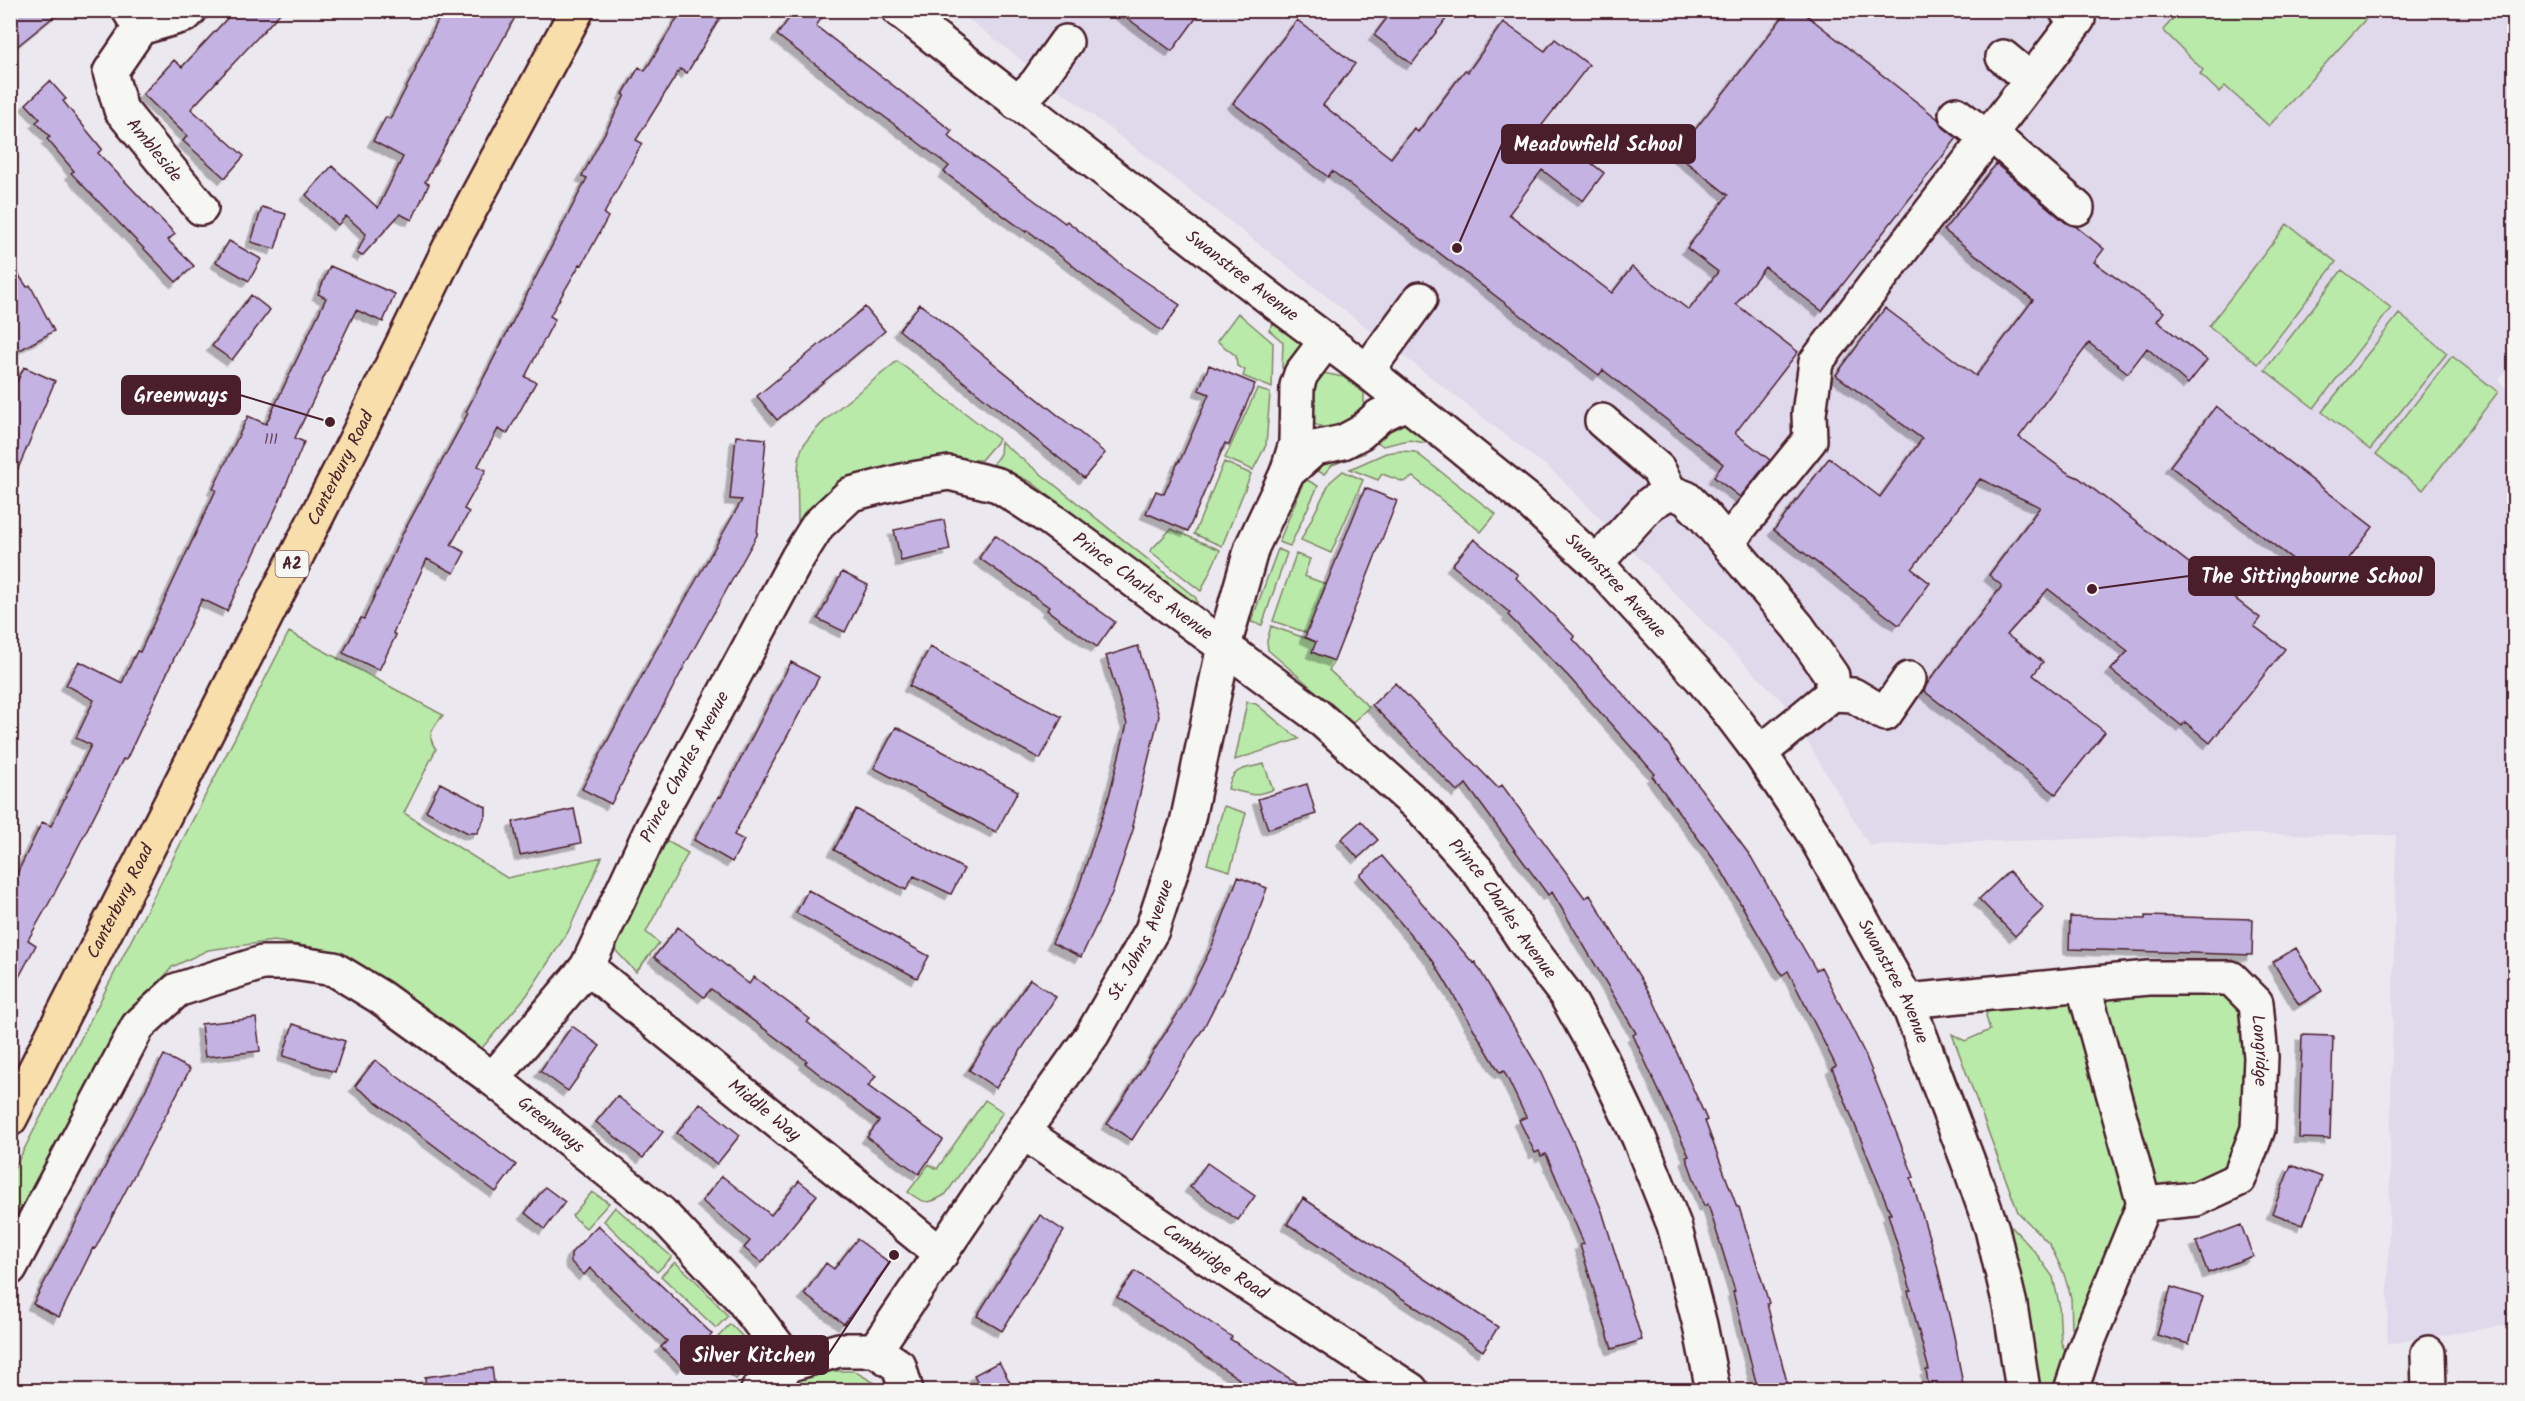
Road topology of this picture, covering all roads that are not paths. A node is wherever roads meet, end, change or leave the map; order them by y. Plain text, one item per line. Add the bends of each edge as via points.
1 (190, 10) edge
2 (577, 10) edge
3 (899, 10) edge
4 (2066, 10) edge
5 (135, 19) edge
6 (1066, 42) dead end
7 (2002, 57) dead end
8 (2031, 80) junction
9 (1017, 103) junction
10 (1956, 114) dead end
11 (1989, 136) junction
12 (201, 208) dead end
13 (2077, 208) dead end
14 (1420, 299) dead end
15 (1326, 341) junction
16 (1367, 371) junction
17 (1406, 403) junction
18 (1602, 421) dead end
19 (1287, 472) junction
20 (1670, 492) junction
21 (1727, 543) junction
22 (1596, 563) junction
23 (1224, 646) junction
24 (1909, 679) dead end
25 (1832, 694) junction
26 (1760, 753) junction
27 (587, 967) junction
28 (2083, 984) junction
29 (1906, 1001) junction
30 (492, 1079) junction
31 (10, 1119) edge
32 (1023, 1132) junction
33 (2144, 1204) junction
34 (941, 1254) junction
35 (10, 1268) edge
36 (875, 1350) junction
37 (2428, 1353) dead end
38 (791, 1364) junction
39 (758, 1390) edge
40 (906, 1390) edge
41 (1411, 1390) edge
42 (1713, 1390) edge
43 (2023, 1390) edge
44 (2071, 1390) edge
45 (2429, 1390) edge

1 - 5 street, Ambleside via 185,15
2 - 31 main road, Canterbury Road / A2 via 452,243
3 - 9 street, Swanstree Avenue
4 - 8 street via 2078,19
5 - 12 street, Ambleside via 110,72 121,110
6 - 9 street
7 - 8 street
8 - 11 street
9 - 15 street, Swanstree Avenue
10 - 11 street
11 - 13 street
11 - 21 street via 1816,362 1810,440
14 - 16 street
15 - 16 street, Swanstree Avenue
15 - 19 street, St. Johns Avenue via 1301,374 1297,386 1296,443
16 - 17 street, Swanstree Avenue
17 - 19 street, St. Johns Avenue via 1379,416 1343,442 1315,448
17 - 22 street, Swanstree Avenue via 1530,502
18 - 20 street via 1658,469
19 - 23 street, St. Johns Avenue via 1252,547
20 - 21 street via 1686,498
20 - 22 street via 1651,503
21 - 25 street via 1815,651 1832,676
22 - 26 street, Swanstree Avenue via 1701,678
23 - 27 street, Prince Charles Avenue via 998,485 949,473 851,494 818,525 798,557 652,828
23 - 32 street, St. Johns Avenue via 1187,823 1152,930 1092,1035
23 - 42 street, Prince Charles Avenue via 1314,713 1424,811 1480,875 1566,995 1639,1138 1674,1225
24 - 25 street via 1885,714 1853,695
25 - 26 street
26 - 29 street, Swanstree Avenue via 1815,836
27 - 30 street, Prince Charles Avenue
27 - 34 street, Middle Way
28 - 29 street, Longridge
28 - 33 street
28 - 33 street, Longridge via 2148,978 2231,978 2256,1003 2261,1057 2258,1129 2239,1179 2196,1199
29 - 43 street, Swanstree Avenue via 1992,1229 2010,1305
30 - 35 street, Greenways via 380,997 334,969 262,963 177,990 138,1026
30 - 38 street, Greenways via 661,1213 741,1298
32 - 34 street, St. Johns Avenue
32 - 41 street, Cambridge Road
33 - 44 street
34 - 36 street, St. Johns Avenue
36 - 38 street via 839,1350
36 - 40 street via 899,1366
37 - 45 street
38 - 39 street

